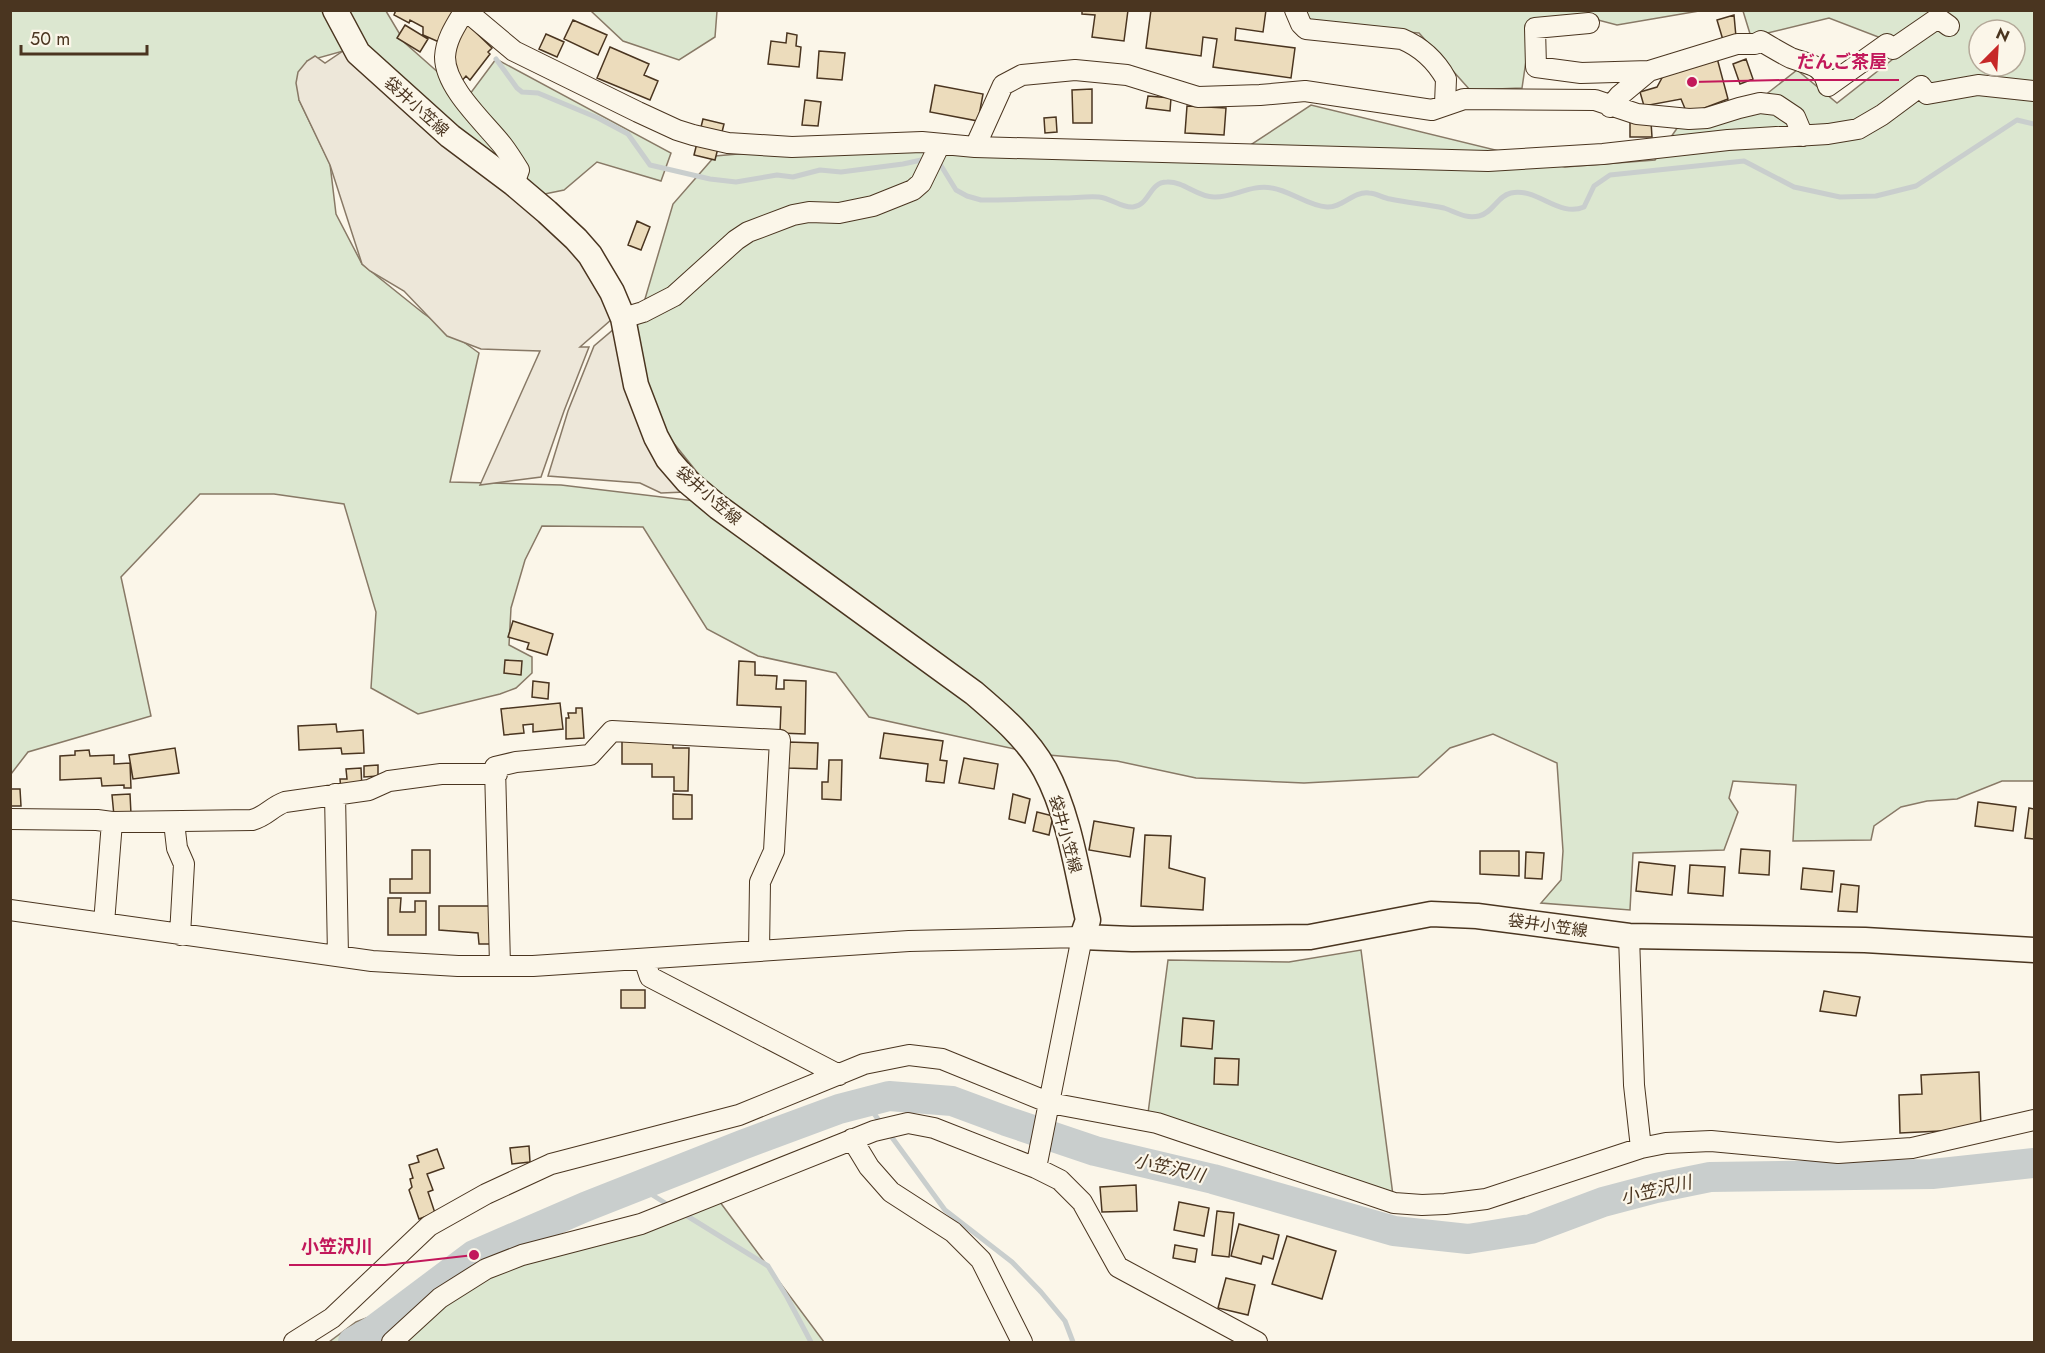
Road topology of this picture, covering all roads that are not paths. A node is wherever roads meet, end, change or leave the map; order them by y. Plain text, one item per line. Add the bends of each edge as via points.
1 (335, 10) edge
2 (465, 10) edge
3 (1295, 10) edge
4 (1589, 23) dead end
5 (1949, 26) dead end
6 (1649, 71) junction
7 (2034, 91) edge
8 (1445, 104) junction
9 (1610, 107) junction
10 (1803, 136) junction
11 (940, 144) junction
12 (975, 147) junction
13 (514, 184) junction
14 (623, 318) junction
15 (497, 774) junction
16 (335, 794) junction
17 (10, 819) edge
18 (112, 822) junction
19 (174, 822) junction
20 (10, 910) edge
21 (104, 923) junction
22 (180, 935) junction
23 (1629, 936) junction
24 (1082, 937) junction
25 (2034, 950) edge
26 (759, 951) junction
27 (338, 956) junction
28 (644, 959) junction
29 (500, 965) junction
30 (839, 1074) junction
31 (1050, 1103) junction
32 (2034, 1120) edge
33 (852, 1139) junction
34 (1641, 1148) junction
35 (1036, 1168) junction
36 (294, 1342) edge
37 (392, 1342) edge
38 (1022, 1342) edge
39 (1257, 1342) edge

1 - 13 main road, 袋井小笠線 via 358,53 450,136
2 - 11 street via 514,51 677,130 728,143 792,147
2 - 13 street via 447,44 447,69 458,92 519,170
3 - 8 street via 1306,29 1402,39 1416,45 1446,79
4 - 6 street via 1535,28 1536,67 1581,73
5 - 6 street via 1938,18 1893,50 1887,44 1828,86 1826,76 1813,64 1796,60 1761,41 1737,44
6 - 9 street
7 - 10 street via 1978,85 1926,94 1921,86 1858,129
8 - 9 street via 1464,99 1595,100
8 - 12 street via 1432,110 1305,91 1198,97 1127,75 1075,70 1022,75 1003,85
9 - 10 street via 1689,119 1760,103 1777,105 1795,117
10 - 12 street via 1488,161
11 - 12 street
11 - 14 street via 921,183 913,190 873,206 839,213 793,215 748,232 675,296
13 - 14 main road, 袋井小笠線 via 590,255
14 - 24 main road, 袋井小笠線 via 646,416 668,459 687,481 974,693 1011,725 1031,749 1060,805 1088,920
15 - 16 street via 441,774
15 - 26 street via 495,767 499,766 590,755 612,731 780,740 774,851 760,882
15 - 29 street
16 - 19 street via 285,802 252,820
16 - 27 street
17 - 18 street
18 - 19 street
18 - 21 street
19 - 22 street via 177,848 184,864
20 - 21 street
21 - 22 street
22 - 27 street
23 - 24 main road, 袋井小笠線 via 1477,916 1431,914 1310,937
23 - 25 main road, 袋井小笠線 via 1865,940
23 - 34 street via 1634,1085
24 - 26 street via 909,941
24 - 31 street
26 - 28 street
27 - 29 street via 458,966
28 - 29 street
28 - 30 street via 650,977
30 - 31 street via 864,1064 909,1055 942,1059
30 - 36 street via 739,1115 551,1164 486,1194 429,1226 332,1318
31 - 34 street via 1157,1123 1394,1203 1445,1204 1503,1195
31 - 35 street
32 - 34 street via 1912,1148 1838,1153 1691,1140
33 - 35 street via 909,1124 934,1128
33 - 37 street via 641,1224 522,1255 486,1269 440,1298
33 - 38 street via 891,1192 953,1232 981,1260
35 - 39 street via 1060,1180 1082,1202 1118,1267

